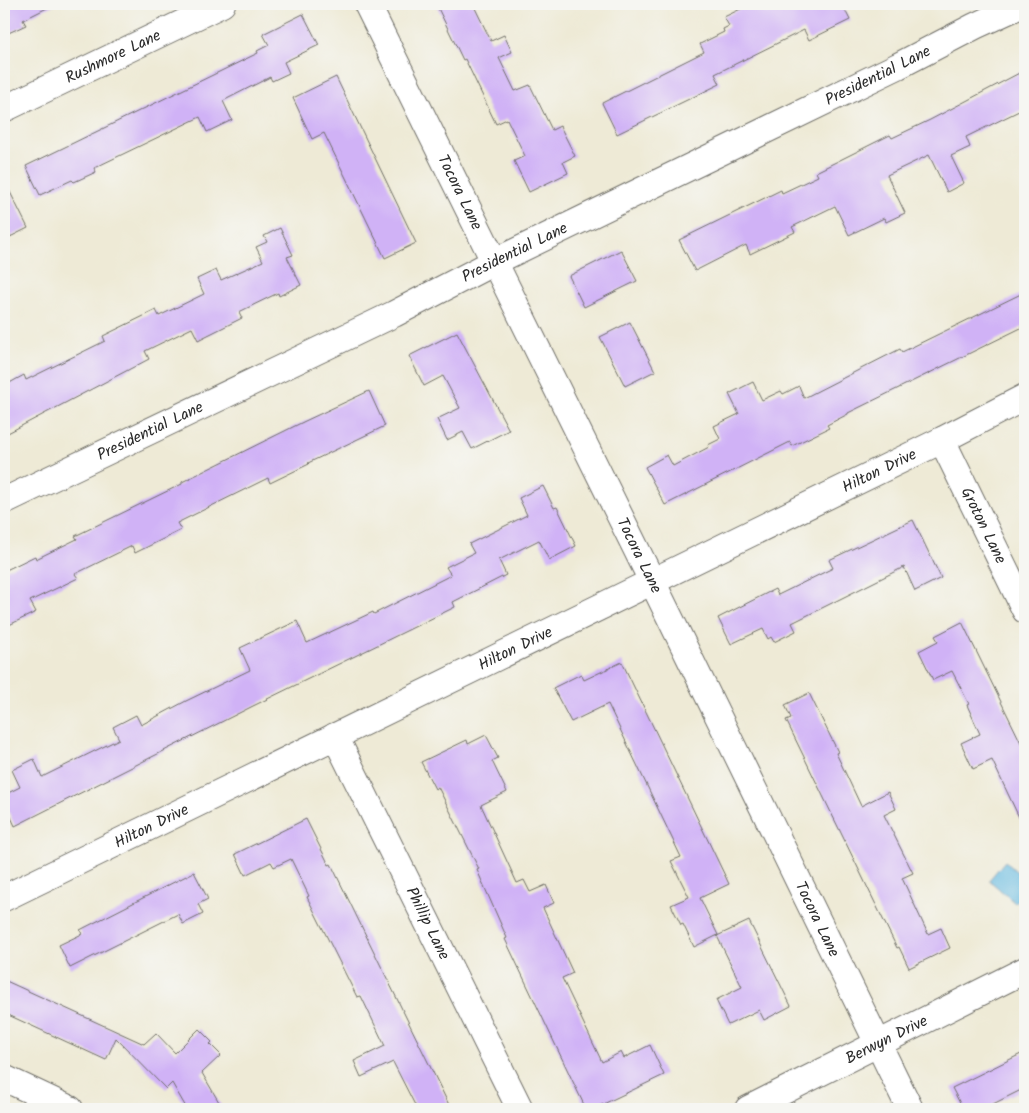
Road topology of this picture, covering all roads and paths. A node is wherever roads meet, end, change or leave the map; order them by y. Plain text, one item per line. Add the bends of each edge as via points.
1 (222, 4) edge
2 (367, 4) edge
3 (1023, 4) edge
4 (4, 109) edge
5 (494, 262) junction
6 (1025, 397) edge
7 (942, 440) junction
8 (4, 501) edge
9 (652, 581) junction
10 (1025, 610) edge
11 (335, 736) junction
12 (4, 898) edge
13 (1025, 970) edge
14 (879, 1045) junction
15 (4, 1078) edge
16 (70, 1109) edge
17 (520, 1109) edge
18 (748, 1109) edge
19 (910, 1109) edge

1 - 4 street, Rushmore Lane
2 - 5 street, Tocora Lane
3 - 5 street, Presidential Lane
5 - 8 street, Presidential Lane via 394,314
5 - 9 street, Tocora Lane
6 - 7 street, Hilton Drive
7 - 9 street, Hilton Drive
7 - 10 street, Groton Lane
9 - 11 street, Hilton Drive
9 - 14 street, Tocora Lane
11 - 12 street, Hilton Drive
11 - 17 street, Phillip Lane
13 - 14 street, Berwyn Drive
14 - 18 street, Berwyn Drive
14 - 19 street, Tocora Lane
15 - 16 street

